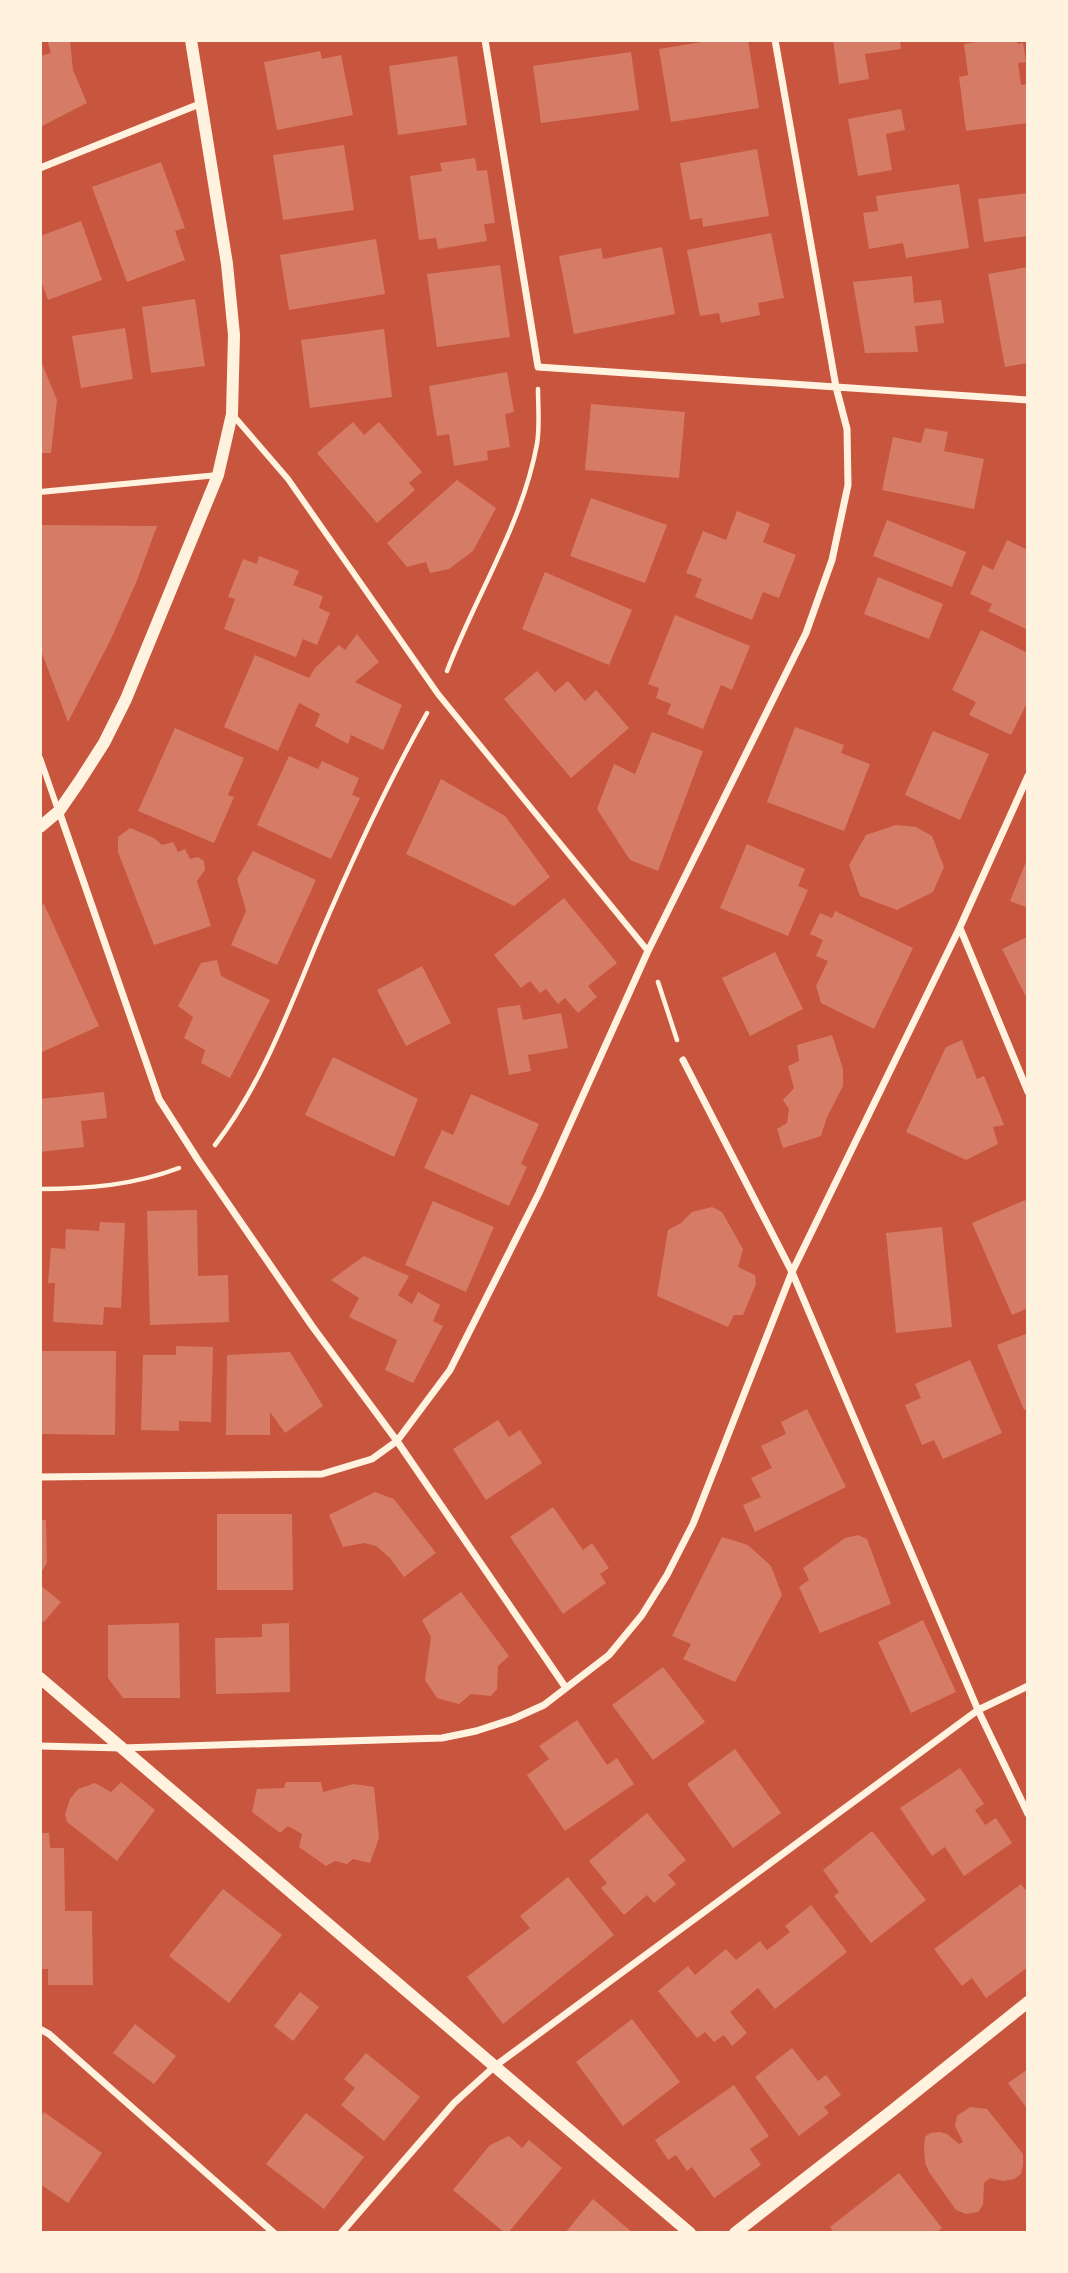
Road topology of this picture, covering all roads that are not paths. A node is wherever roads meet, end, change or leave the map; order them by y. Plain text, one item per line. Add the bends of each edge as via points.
1 (191, 40) edge
2 (485, 40) edge
3 (775, 40) edge
4 (202, 103) junction
5 (40, 169) edge
6 (836, 387) junction
7 (1028, 400) edge
8 (232, 414) junction
9 (218, 475) junction
10 (40, 492) edge
11 (40, 758) edge
12 (1028, 776) edge
13 (59, 811) junction
14 (40, 827) edge
15 (960, 927) junction
16 (648, 951) junction
17 (683, 1060) road end
18 (1028, 1092) edge
19 (792, 1272) junction
20 (397, 1441) junction
21 (40, 1477) edge
22 (40, 1678) edge
23 (1028, 1686) edge
24 (566, 1688) junction
25 (978, 1710) junction
26 (40, 1746) edge
27 (122, 1748) junction
28 (1028, 1814) edge
29 (1028, 2001) edge
30 (40, 2029) edge
31 (495, 2066) junction
32 (274, 2233) edge
33 (341, 2233) edge
34 (690, 2233) edge
35 (735, 2233) edge

1 - 4 street
2 - 6 street via 538,368
3 - 6 street
4 - 5 street
4 - 8 street via 234,335
6 - 7 street
6 - 16 street via 847,429 848,485 832,560 806,633
8 - 9 street
8 - 16 street via 288,479 438,694
9 - 10 street
9 - 13 street via 126,699 104,743
11 - 13 street
12 - 15 street
13 - 14 street
13 - 20 street via 159,1099 312,1326
15 - 18 street
15 - 19 street
16 - 20 street via 539,1193 450,1370
17 - 19 street
19 - 24 street via 693,1524 667,1575 609,1655
19 - 25 street
20 - 21 street via 372,1459 321,1474
20 - 24 street
22 - 27 street
23 - 25 street
24 - 27 street via 513,1719 442,1738
25 - 28 street
25 - 31 street
26 - 27 street
27 - 31 street
29 - 35 street
30 - 32 street
31 - 33 street via 454,2103
31 - 34 street

